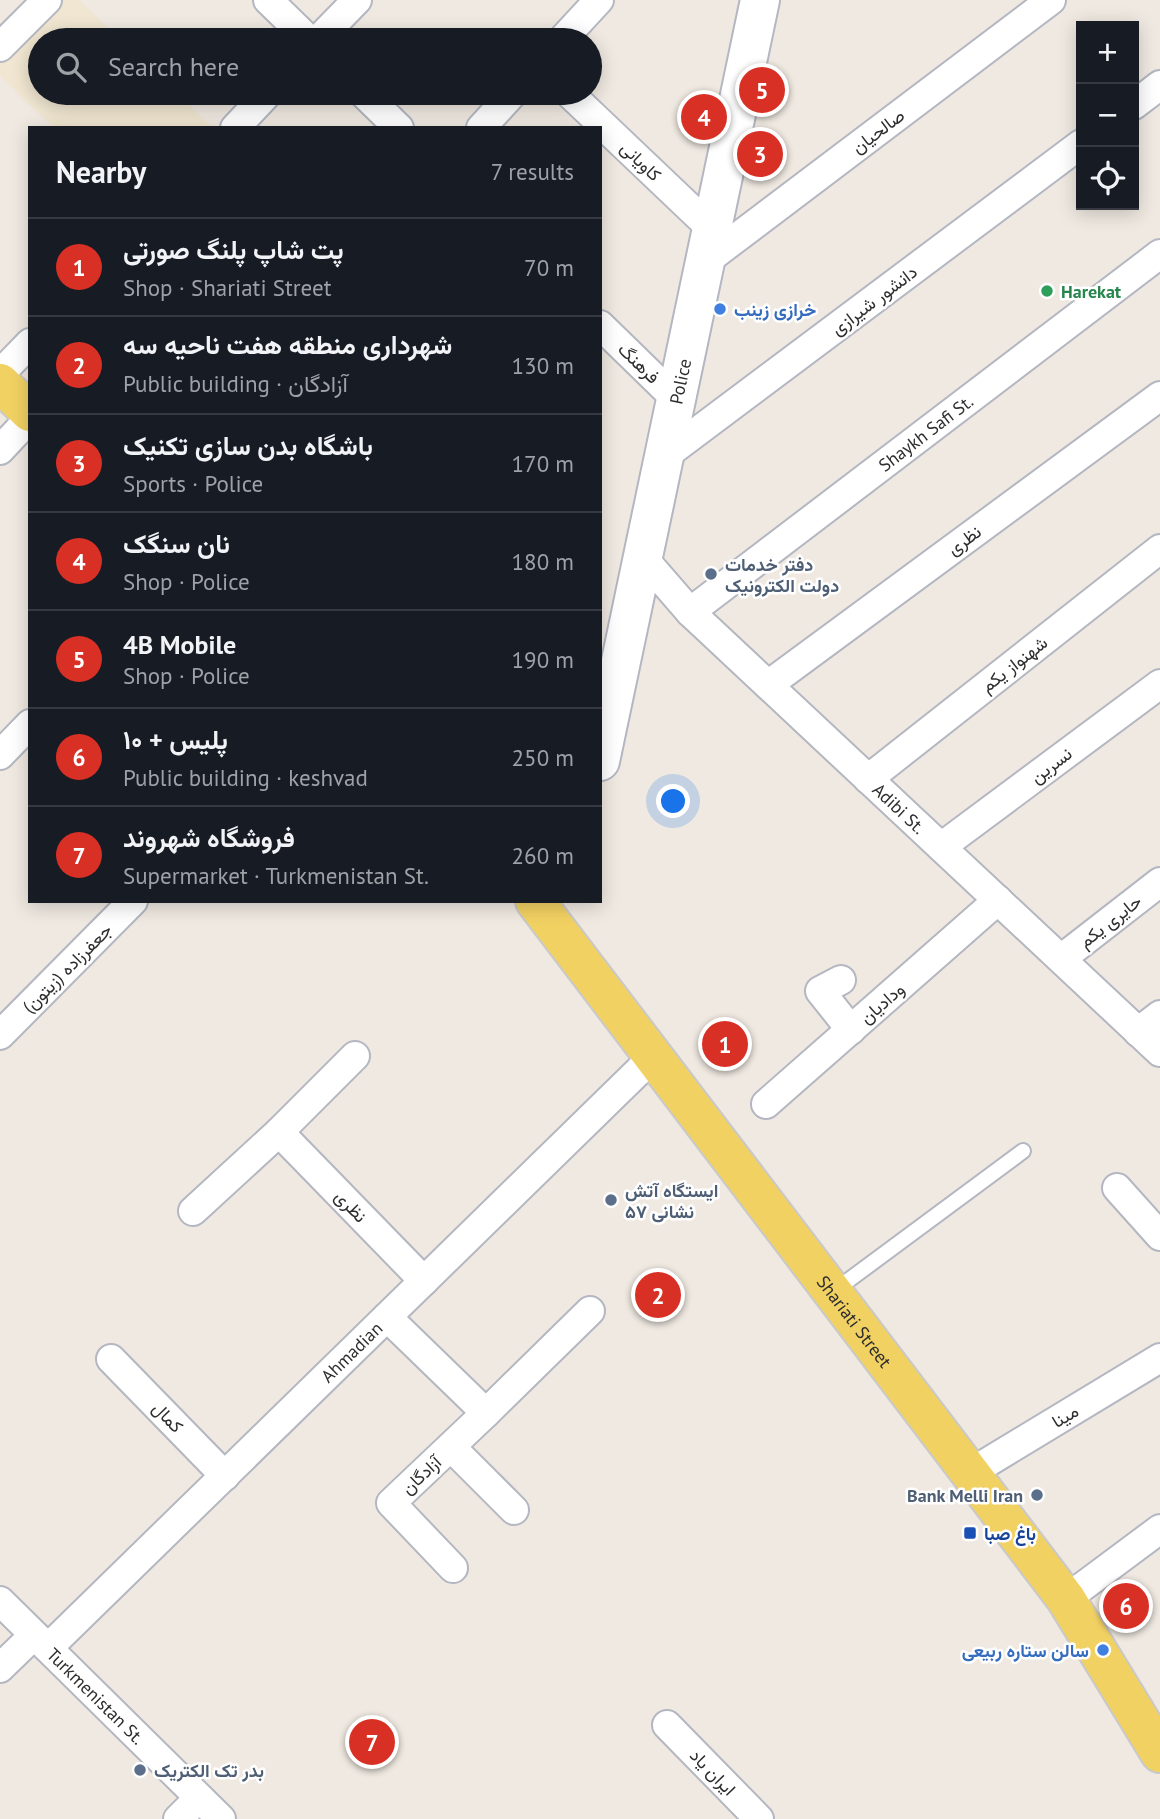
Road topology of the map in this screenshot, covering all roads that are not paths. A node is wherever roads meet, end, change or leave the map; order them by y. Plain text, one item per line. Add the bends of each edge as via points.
1 (47, 0) edge
2 (268, 0) edge
3 (357, 0) edge
4 (599, 0) edge
5 (760, 0) edge
6 (1051, 0) edge
7 (297, 28) edge
8 (330, 28) edge
9 (573, 28) edge
10 (0, 47) edge
11 (1160, 85) edge
12 (1139, 101) edge
13 (257, 105) edge
14 (375, 105) edge
15 (502, 105) edge
16 (580, 105) edge
17 (237, 126) edge
18 (397, 126) edge
19 (483, 126) edge
20 (600, 126) edge
21 (602, 129) edge
22 (1077, 147) edge
23 (710, 245) junction
24 (1160, 254) edge
25 (602, 327) edge
26 (28, 344) edge
27 (0, 374) edge
28 (0, 383) edge
29 (1160, 396) edge
30 (678, 401) junction
31 (28, 410) edge
32 (28, 420) edge
33 (0, 450) edge
34 (666, 455) junction
35 (1160, 550) edge
36 (644, 559) junction
37 (690, 612) junction
38 (1160, 684) edge
39 (768, 685) junction
40 (607, 700) edge
41 (28, 726) edge
42 (602, 744) edge
43 (0, 755) edge
44 (868, 779) junction
45 (941, 847) junction
46 (1160, 883) edge
47 (998, 900) junction
48 (131, 903) edge
49 (538, 903) edge
50 (1060, 959) junction
51 (841, 980) dead end
52 (1149, 1023) edge
53 (610, 1024) dead end
54 (851, 1030) junction
55 (0, 1035) edge
56 (1160, 1052) edge
57 (355, 1056) dead end
58 (645, 1065) junction
59 (766, 1104) dead end
60 (279, 1132) junction
61 (1023, 1151) dead end
62 (710, 1155) dead end
63 (1117, 1188) dead end
64 (193, 1211) dead end
65 (1160, 1236) edge
66 (424, 1281) junction
67 (832, 1292) junction
68 (590, 1311) dead end
69 (387, 1317) junction
70 (1160, 1358) edge
71 (111, 1359) dead end
72 (486, 1413) junction
73 (451, 1447) junction
74 (970, 1473) junction
75 (225, 1476) junction
76 (514, 1510) dead end
77 (1160, 1529) edge
78 (453, 1568) dead end
79 (1066, 1599) junction
80 (0, 1601) edge
81 (41, 1642) junction
82 (0, 1668) edge
83 (667, 1725) dead end
84 (1158, 1754) edge
85 (199, 1798) junction
86 (178, 1819) edge
87 (221, 1819) edge
88 (759, 1819) edge

1 - 10 street
2 - 7 street
3 - 8 street
4 - 9 street
5 - 23 main road, Police
6 - 23 street, صالحیان
11 - 12 street
13 - 17 street
14 - 18 street
15 - 19 street
16 - 20 street, کاویانی
21 - 23 street, کاویانی
22 - 34 street, دانشور شیرازی
23 - 30 main road, Police
24 - 37 street, Shaykh Safi St.
25 - 30 street, فرهنگ
26 - 27 street
28 - 31 main road
29 - 39 street, نظری
30 - 34 main road, Police
32 - 33 street
34 - 36 main road, Police
35 - 44 street, شهنواز یکم
36 - 37 street, Adibi St.
36 - 40 main road, Police
37 - 39 street, Adibi St.
38 - 45 street, نسرین
39 - 44 street, Adibi St.
40 - 42 main road, Police
41 - 43 street
44 - 45 street, Adibi St.
45 - 47 street, Adibi St.
46 - 50 street, حایری یکم
47 - 50 street, Adibi St.
47 - 54 street, ودادیان
48 - 55 street, جعفرزاده (زیتون)
49 - 53 lane via 540,927
49 - 58 main road, Shariati Street
50 - 52 street, Adibi St.
51 - 54 street via 820,991
52 - 56 street, Adibi St.
54 - 59 street, ودادیان
57 - 60 street
58 - 66 street, Ahmadian
58 - 67 main road, Shariati Street
60 - 64 street
60 - 66 street, نظری
61 - 67 lane
62 - 84 lane via 1055,1603
63 - 65 street
66 - 69 street, Ahmadian
67 - 74 main road, Shariati Street
68 - 72 street, آزادگان
69 - 72 street
69 - 75 street, Ahmadian
70 - 74 street, مینا
71 - 75 street, کمال
72 - 73 street, آزادگان
73 - 76 street
73 - 78 street, آزادگان via 391,1503
74 - 79 main road, Shariati Street
75 - 81 street, Ahmadian
77 - 79 street
79 - 84 main road, Shariati Street
80 - 81 street, Turkmenistan St.
81 - 82 street, Ahmadian
81 - 85 street, Turkmenistan St.
83 - 88 street, ایران یاد
85 - 86 street
85 - 87 street, Turkmenistan St.

